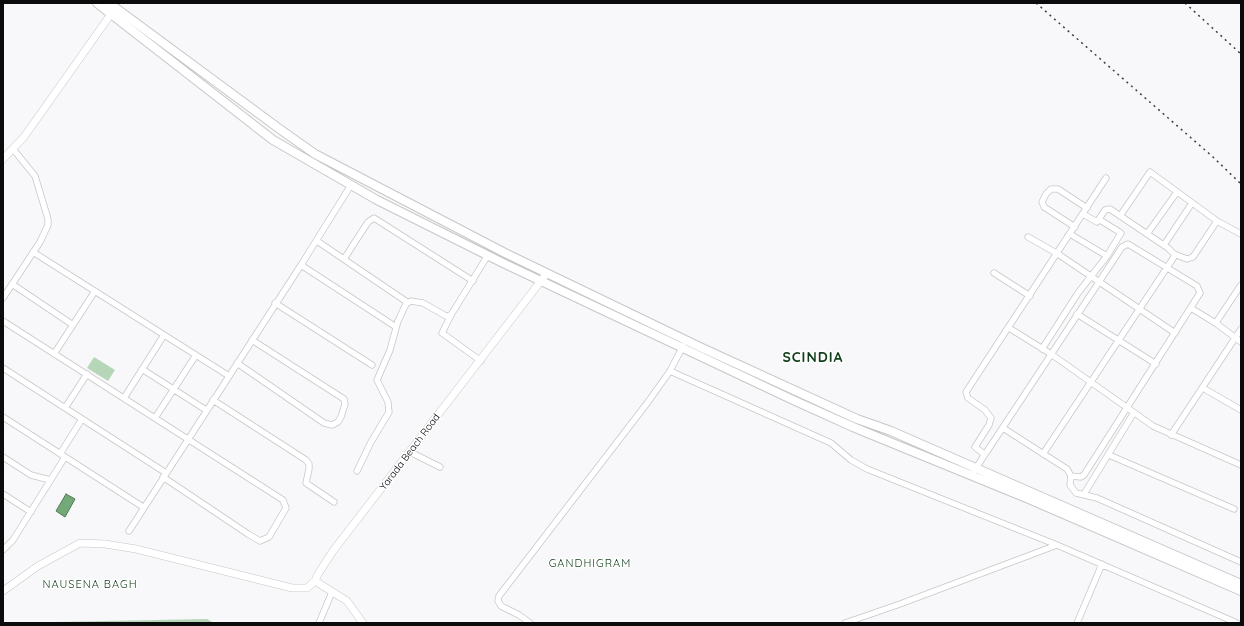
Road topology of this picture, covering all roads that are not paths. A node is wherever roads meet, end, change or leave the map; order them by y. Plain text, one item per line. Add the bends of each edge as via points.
1 (97, 3) edge
2 (109, 3) edge
3 (111, 14) junction
4 (13, 149) junction
5 (3, 159) edge
6 (1106, 178) dead end
7 (351, 185) junction
8 (1177, 192) junction
9 (1192, 204) junction
10 (1087, 208) junction
11 (1083, 214) junction
12 (1120, 216) junction
13 (1100, 220) junction
14 (1217, 221) junction
15 (1075, 227) junction
16 (1070, 234) junction
17 (1147, 234) junction
18 (1241, 234) edge
19 (1028, 237) dead end
20 (317, 241) junction
21 (1164, 245) junction
22 (33, 252) junction
23 (1058, 254) junction
24 (1174, 254) junction
25 (488, 255) junction
26 (1107, 256) junction
27 (344, 259) junction
28 (301, 265) junction
29 (1167, 268) junction
30 (547, 273) junction
31 (994, 273) dead end
32 (1091, 276) junction
33 (542, 280) junction
34 (473, 281) junction
35 (1099, 282) junction
36 (12, 284) junction
37 (1241, 286) edge
38 (95, 291) junction
39 (1030, 296) junction
40 (3, 298) edge
41 (407, 302) junction
42 (275, 303) junction
43 (1191, 308) junction
44 (1139, 309) junction
45 (451, 314) junction
46 (1077, 314) junction
47 (3, 321) edge
48 (1217, 324) junction
49 (73, 325) junction
50 (396, 327) junction
51 (1009, 328) junction
52 (1241, 329) edge
53 (1175, 333) junction
54 (164, 335) junction
55 (1235, 338) junction
56 (252, 340) junction
57 (684, 340) junction
58 (1118, 340) junction
59 (1241, 342) edge
60 (682, 348) junction
61 (1042, 349) junction
62 (54, 354) junction
63 (1051, 354) junction
64 (196, 355) junction
65 (481, 361) junction
66 (237, 363) junction
67 (729, 364) junction
68 (1156, 364) junction
69 (372, 365) dead end
70 (3, 368) edge
71 (142, 369) junction
72 (670, 371) junction
73 (86, 374) junction
74 (229, 376) junction
75 (1090, 382) junction
76 (1203, 388) junction
77 (174, 390) junction
78 (124, 398) junction
79 (213, 400) junction
80 (66, 408) junction
81 (1126, 409) junction
82 (206, 410) junction
83 (1241, 410) edge
84 (1133, 414) junction
85 (3, 417) edge
86 (155, 418) junction
87 (82, 419) junction
88 (1003, 428) junction
89 (1171, 435) junction
90 (188, 439) junction
91 (410, 452) junction
92 (984, 454) junction
93 (1043, 454) junction
94 (62, 455) junction
95 (1109, 455) junction
96 (3, 457) edge
97 (1241, 465) edge
98 (440, 466) dead end
99 (357, 471) dead end
100 (974, 471) junction
101 (164, 475) junction
102 (1071, 476) junction
103 (50, 480) junction
104 (3, 494) edge
105 (1084, 494) junction
106 (334, 502) dead end
107 (143, 507) junction
108 (1234, 509) dead end
109 (31, 512) junction
110 (129, 531) dead end
111 (1057, 545) junction
112 (3, 550) edge
113 (1241, 562) edge
114 (1102, 564) junction
115 (315, 581) junction
116 (1241, 584) edge
117 (3, 591) edge
118 (1241, 591) edge
119 (332, 592) junction
120 (319, 623) edge
121 (363, 623) edge
122 (530, 623) edge
123 (845, 623) edge
124 (1077, 623) edge
125 (1237, 623) edge

1 - 3 main road
2 - 30 main road via 315,154 505,254
3 - 4 street
3 - 7 main road via 274,140
4 - 5 street
4 - 22 street via 35,176 48,219 48,225
6 - 10 street
7 - 20 street
7 - 25 main road
8 - 9 street
8 - 12 street via 1150,172
8 - 17 street
9 - 14 street
9 - 21 street
10 - 11 street
10 - 15 street via 1058,189 1051,189 1046,194 1042,202 1044,207
11 - 13 street via 1093,221
11 - 15 street
12 - 13 street via 1108,209
12 - 17 street
13 - 26 street via 1121,233
14 - 18 street
14 - 24 street via 1193,257 1187,259
15 - 16 street
16 - 23 street
16 - 26 street
17 - 21 street
19 - 23 street
20 - 27 street
20 - 28 street
21 - 24 street
22 - 36 street
22 - 38 street
23 - 32 street
23 - 39 street
24 - 29 street
25 - 33 main road
25 - 34 street
26 - 32 street
27 - 34 street via 368,222 374,218
27 - 41 street
28 - 42 street
28 - 50 street
29 - 35 street via 1125,244
29 - 43 street via 1199,288 1200,293
29 - 44 street
30 - 33 street, Yarada Beach Road
30 - 57 main road
31 - 39 street
32 - 35 street
32 - 61 street
33 - 60 main road
33 - 65 street, Yarada Beach Road
34 - 45 street
35 - 44 street
35 - 46 street
36 - 40 street
36 - 49 street
37 - 48 street
38 - 49 street
38 - 54 street
39 - 51 street
41 - 45 street via 423,303 446,316
41 - 50 street
42 - 56 street
42 - 69 street
43 - 48 street
43 - 53 street
44 - 53 street
44 - 58 street
45 - 65 street via 442,333
46 - 58 street
46 - 63 street
47 - 62 street
48 - 55 street
49 - 62 street
50 - 99 street via 390,350 377,380 388,402 389,412
51 - 61 street
51 - 92 street via 966,392 968,398 985,410 991,418 975,447
52 - 55 street
53 - 68 street
54 - 64 street
54 - 71 street
55 - 59 street
55 - 76 street
56 - 66 street
56 - 66 street via 344,399 345,404 338,422 332,425 324,423
57 - 60 street
57 - 67 main road
58 - 68 street
58 - 75 street
60 - 67 main road
60 - 72 street
61 - 63 street
62 - 73 street
63 - 75 street
63 - 88 street
64 - 74 street
64 - 77 street
65 - 91 street, Yarada Beach Road via 447,401
66 - 74 street
67 - 100 main road via 853,427
68 - 81 street
70 - 80 street
71 - 77 street
71 - 78 street
72 - 111 street via 831,443 851,460 867,468
72 - 122 street via 499,596 501,606
73 - 78 street
73 - 80 street
74 - 79 street
75 - 81 street
75 - 93 street
76 - 83 street
76 - 89 street
77 - 82 street
77 - 86 street
78 - 86 street
79 - 82 street
79 - 106 street via 306,460 309,469 306,483
80 - 87 street
81 - 84 street
81 - 102 street via 1084,475
82 - 90 street
84 - 89 street
84 - 95 street
85 - 94 street
86 - 90 street
87 - 94 street
87 - 101 street
88 - 92 street
88 - 93 street
89 - 97 street
90 - 101 street
90 - 101 street via 283,500 286,508 269,537 254,539
91 - 98 street
91 - 115 street, Yarada Beach Road via 333,551
92 - 100 street
93 - 102 street via 1067,469
94 - 103 street
94 - 107 street
95 - 105 street
95 - 108 street
96 - 103 street via 31,475
100 - 116 main road
100 - 118 main road
101 - 107 street
102 - 105 street via 1072,490
103 - 109 street
104 - 109 street
105 - 113 street
107 - 110 street
109 - 112 street
111 - 114 street
111 - 123 street
114 - 124 street
114 - 125 street
115 - 117 street via 307,588 292,588 136,549 80,543 38,566
115 - 119 street
119 - 120 street
119 - 121 street via 351,605

